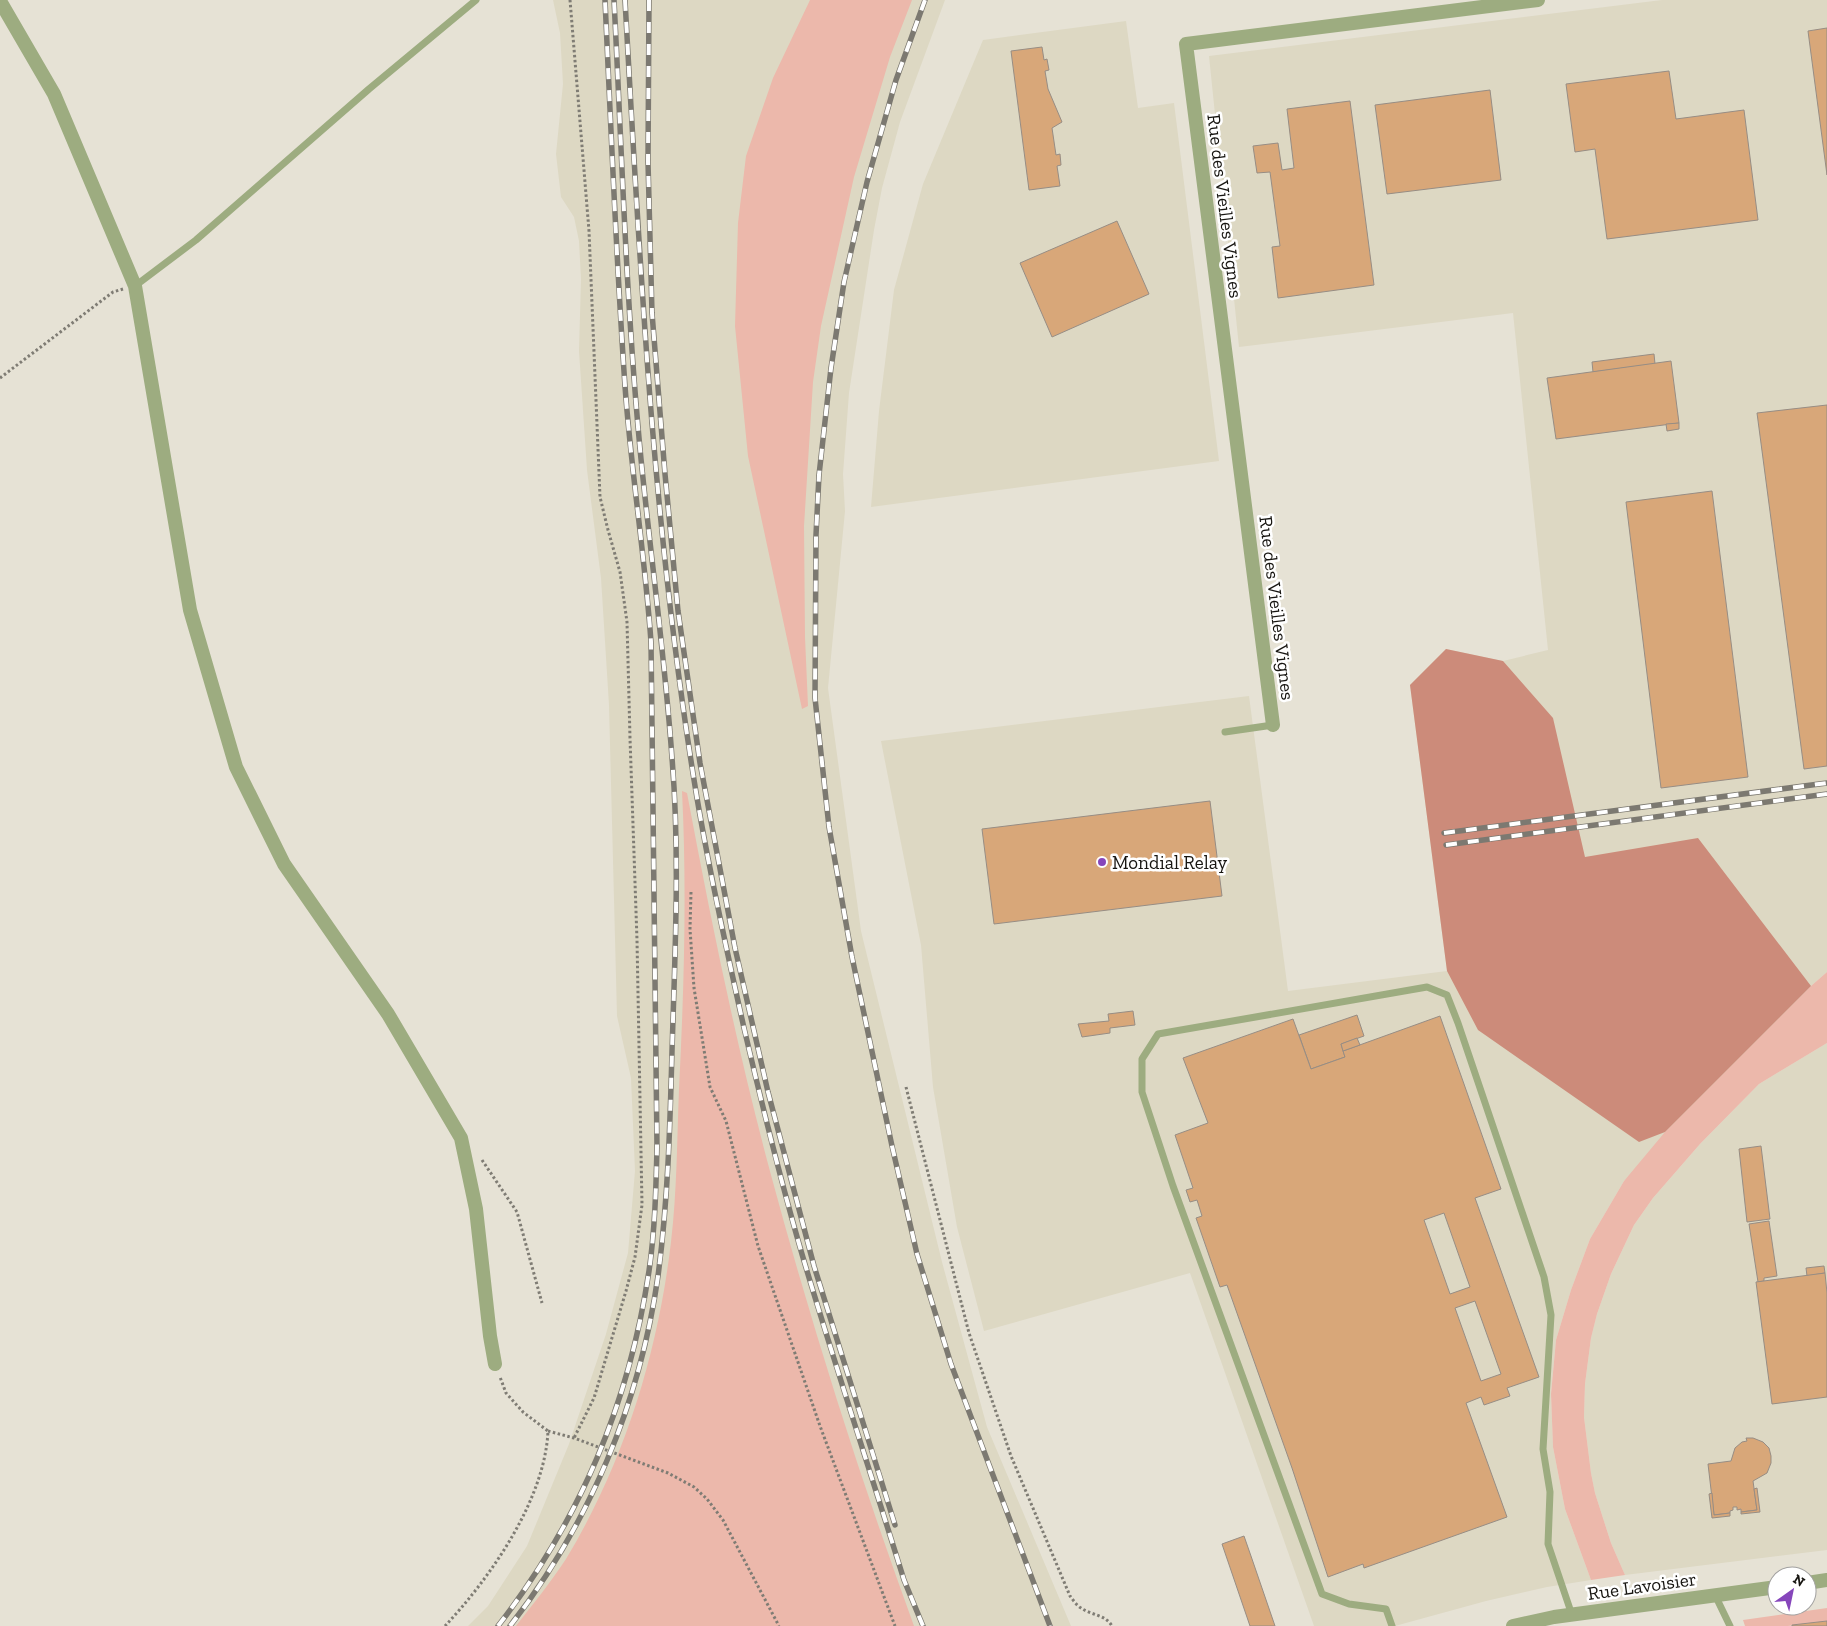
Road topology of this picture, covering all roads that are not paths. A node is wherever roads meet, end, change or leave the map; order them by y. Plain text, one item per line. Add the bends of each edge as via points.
1 (0, 0) edge
2 (476, 0) edge
3 (1538, 0) edge
4 (135, 286) junction
5 (1273, 724) joint
6 (1226, 732) dead end
7 (495, 1364) road end
8 (1767, 1588) edge
9 (1715, 1595) junction
10 (1572, 1615) junction
11 (1392, 1626) edge
12 (1513, 1626) edge
13 (1730, 1626) edge

1 - 4 street via 54,94
2 - 4 lane via 196,240
3 - 5 street, Rue des Vieilles Vignes via 1186,44
4 - 7 street via 190,610 236,767 284,864 388,1014 461,1138 476,1209
5 - 6 lane
8 - 9 street, Rue Lavoisier
9 - 10 street, Rue Lavoisier
9 - 13 lane
10 - 11 lane via 1548,1544 1550,1492 1543,1449 1551,1315 1544,1277 1447,995 1427,987 1158,1034 1142,1058 1142,1092 1173,1186 1322,1594 1349,1604 1386,1609
10 - 12 street, Rue Lavoisier

